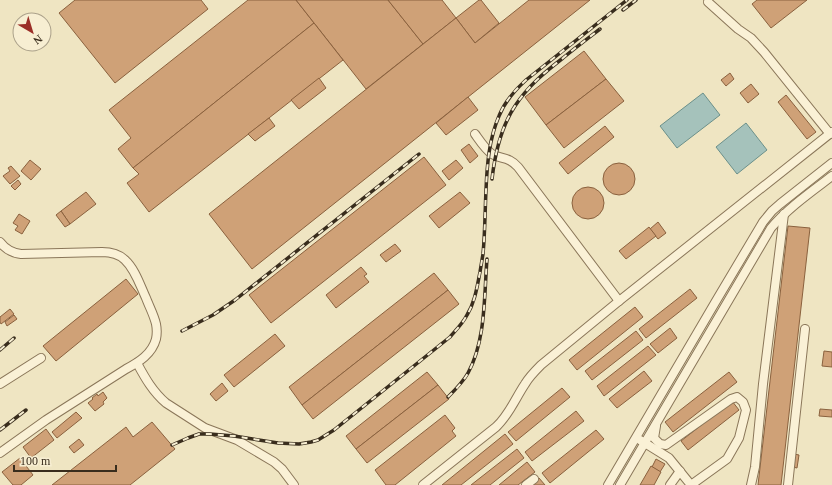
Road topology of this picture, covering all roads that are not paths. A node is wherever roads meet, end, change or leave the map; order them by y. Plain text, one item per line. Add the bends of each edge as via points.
1 (708, 2) dead end
2 (831, 133) edge
3 (475, 134) dead end
4 (832, 163) edge
5 (832, 176) edge
6 (804, 185) junction
7 (811, 193) junction
8 (784, 214) junction
9 (763, 222) junction
10 (772, 228) junction
11 (2, 248) edge
12 (619, 301) junction
13 (716, 301) junction
14 (724, 307) junction
15 (805, 329) dead end
16 (41, 358) dead end
17 (137, 363) junction
18 (0, 384) edge
19 (656, 423) junction
20 (636, 438) junction
21 (644, 443) junction
22 (0, 453) edge
23 (680, 472) junction
24 (534, 479) dead end
25 (294, 485) edge
26 (423, 485) edge
27 (526, 485) edge
28 (608, 485) edge
29 (620, 485) edge
30 (670, 485) edge
31 (691, 485) edge
32 (751, 485) edge
33 (788, 485) edge

1 - 2 street via 751,38
2 - 12 street
3 - 12 street via 493,154 518,166
4 - 6 street
5 - 7 street
6 - 7 street
6 - 9 street via 772,211
7 - 8 street
8 - 10 street
8 - 32 street
9 - 10 street
9 - 13 street
10 - 14 street
11 - 17 street via 21,254 107,252 125,259 134,272 154,317 157,332 153,346
12 - 26 street via 532,374 507,415 496,427
13 - 14 street
13 - 20 street
14 - 19 street
15 - 33 street
16 - 18 street
17 - 22 street via 46,420
17 - 25 street via 151,387 166,403 205,428 237,440 274,462
19 - 21 street
19 - 31 street via 654,438 660,444 666,445 731,399 737,397 743,402 746,410 739,438 727,460
20 - 21 street
20 - 28 street
21 - 23 street via 669,458
21 - 29 street
23 - 30 street
23 - 31 street
24 - 27 street

